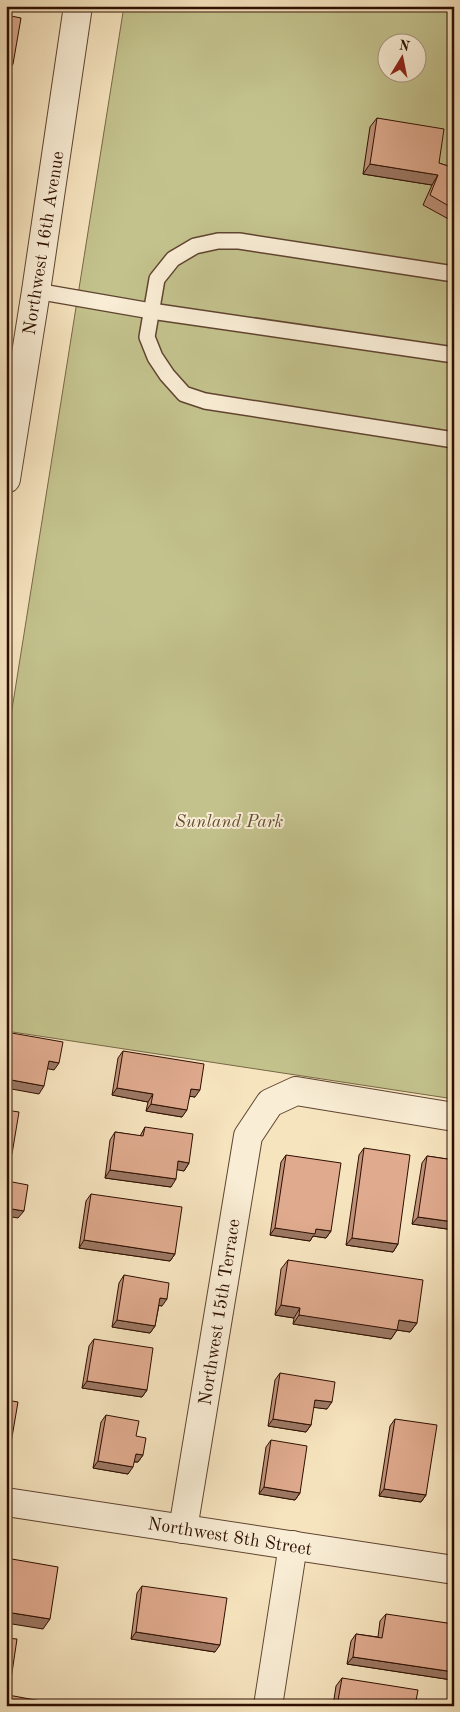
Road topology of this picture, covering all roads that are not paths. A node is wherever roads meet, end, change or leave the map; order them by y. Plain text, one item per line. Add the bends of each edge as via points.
1 (78, 6) edge
2 (454, 274) edge
3 (36, 291) junction
4 (151, 311) junction
5 (454, 355) edge
6 (454, 440) edge
7 (6, 479) edge
8 (454, 1117) edge
9 (6, 1502) edge
10 (183, 1529) junction
11 (292, 1545) junction
12 (454, 1570) edge
13 (268, 1706) edge

1 - 3 street, Northwest 16th Avenue
2 - 4 lane via 240,241 218,241 195,246 173,259 157,279
3 - 4 lane
3 - 7 street, Northwest 16th Avenue
4 - 5 lane
4 - 6 lane via 147,337 155,357 184,394 205,401
8 - 10 street, Northwest 15th Terrace via 296,1091 270,1103 248,1136
9 - 10 street, Northwest 8th Street
10 - 11 street, Northwest 8th Street
11 - 12 street, Northwest 8th Street
11 - 13 street

